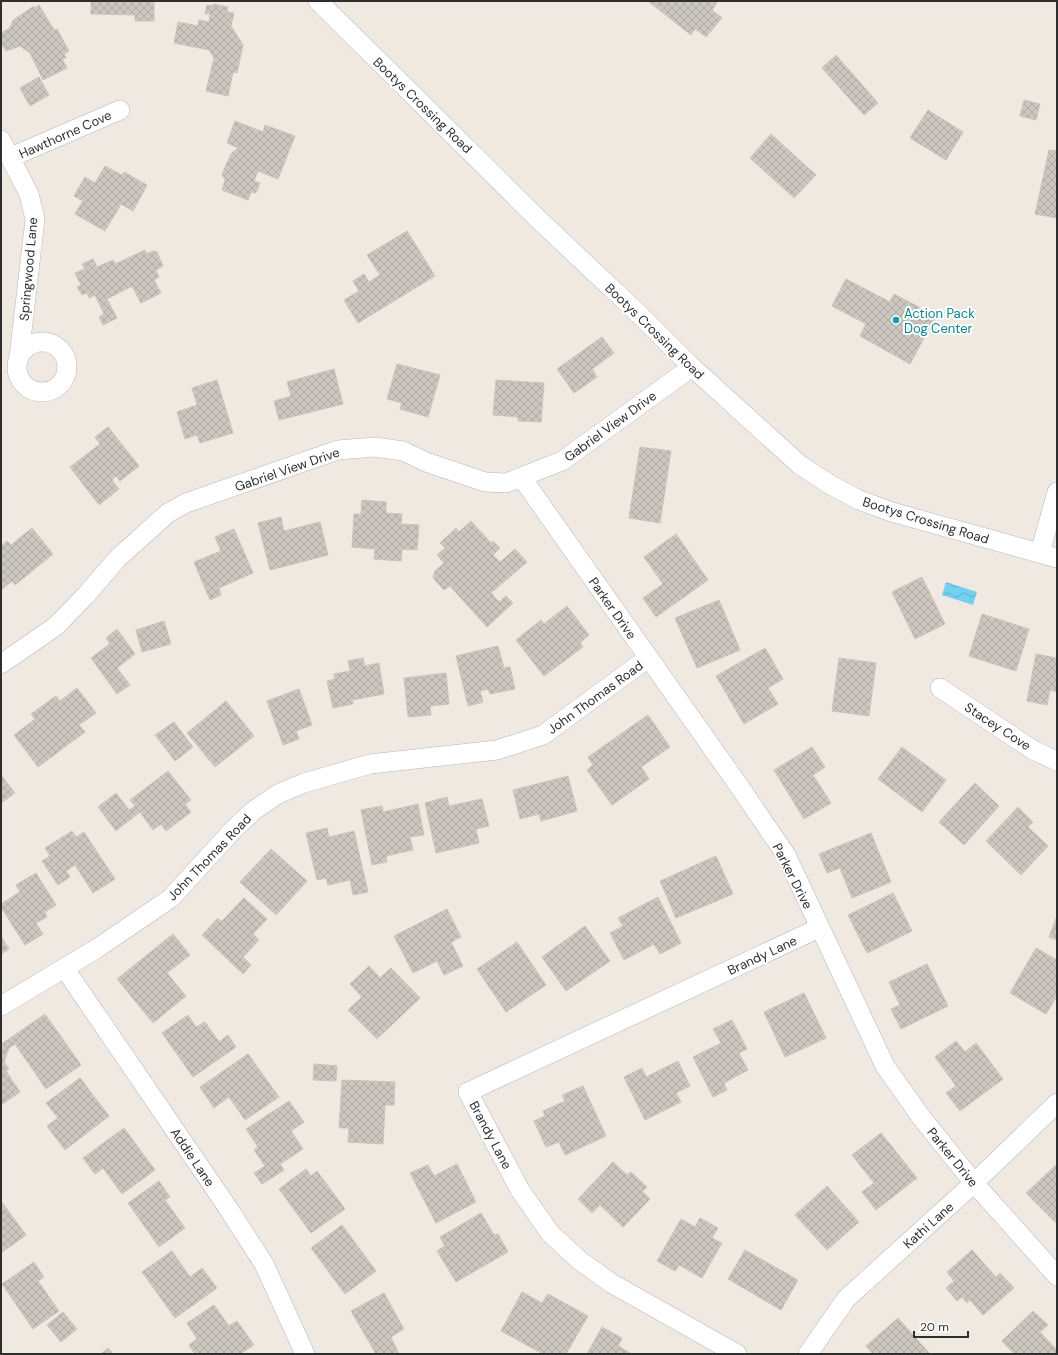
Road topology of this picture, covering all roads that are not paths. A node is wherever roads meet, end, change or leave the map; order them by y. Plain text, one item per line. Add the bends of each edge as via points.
1 (318, 1) edge
2 (120, 110) dead end
3 (1, 140) edge
4 (11, 158) junction
5 (19, 356) dead end
6 (692, 367) junction
7 (522, 478) junction
8 (1057, 492) edge
9 (1048, 556) edge
10 (648, 658) junction
11 (1, 664) edge
12 (940, 688) dead end
13 (1057, 761) edge
14 (819, 928) junction
15 (64, 969) junction
16 (1, 1006) edge
17 (1057, 1103) edge
18 (974, 1183) junction
19 (1057, 1276) edge
20 (305, 1354) edge
21 (737, 1354) edge
22 (808, 1354) edge

1 - 6 street, Bootys Crossing Road
2 - 4 street, Hawthorne Cove
3 - 4 street, Springwood Lane
4 - 5 street, Springwood Lane via 29,194 35,219
6 - 7 street, Gabriel View Drive via 562,461
6 - 9 street, Bootys Crossing Road via 785,453 829,484 859,500 892,512
7 - 10 street, Parker Drive
7 - 11 street, Gabriel View Drive via 506,483 485,482 426,462 403,451 375,446 338,450 186,503 168,513 118,558 56,626
8 - 9 street
10 - 14 street, Parker Drive via 786,855
10 - 15 street, John Thomas Road via 543,735 497,750 370,764 304,783 278,794 253,811 232,831 171,898
12 - 13 street, Stacey Cove via 1033,750
14 - 18 street, Parker Drive via 885,1066 921,1117
14 - 21 street, Brandy Lane via 468,1092 520,1190 550,1233 579,1260 611,1283
15 - 16 street, John Thomas Road
15 - 20 street, Addie Lane via 264,1264
17 - 18 street, Kathi Lane
18 - 19 street, Parker Drive
18 - 22 street, Kathi Lane via 846,1299

